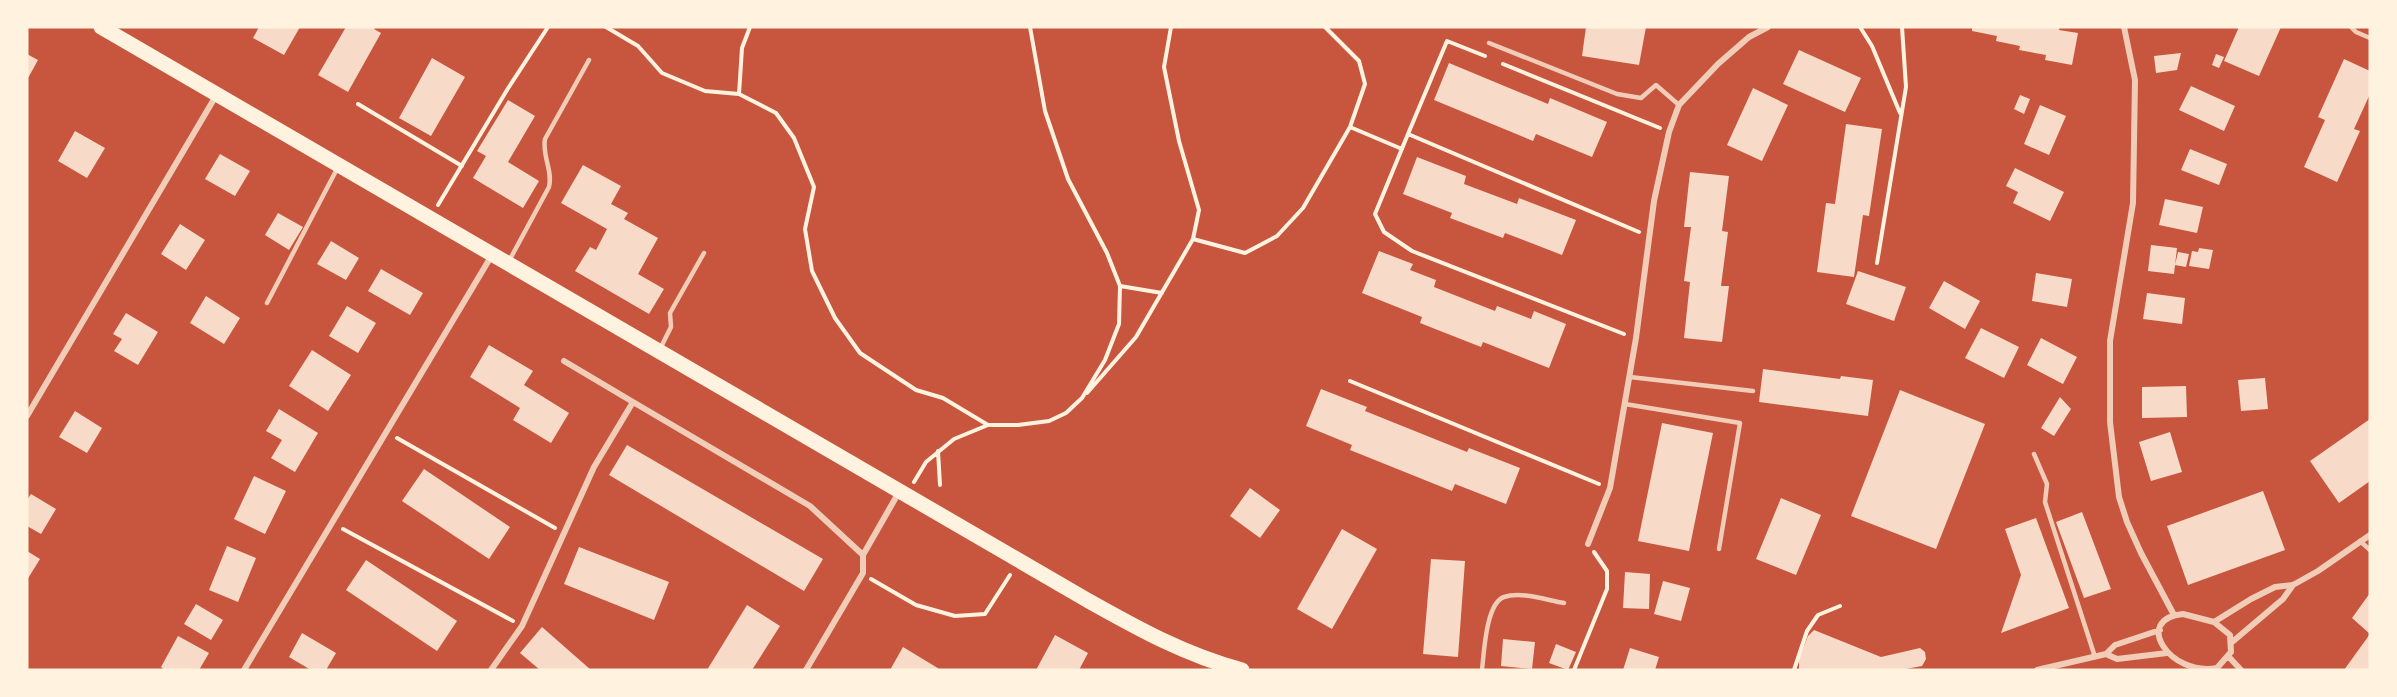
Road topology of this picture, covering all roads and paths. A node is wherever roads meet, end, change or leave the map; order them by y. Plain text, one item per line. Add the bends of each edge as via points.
1 (101, 27) edge
2 (548, 27) edge
3 (606, 27) edge
4 (750, 27) edge
5 (1030, 27) edge
6 (1171, 27) edge
7 (1325, 27) edge
8 (1768, 27) edge
9 (1860, 27) edge
10 (1902, 27) edge
11 (2124, 27) edge
12 (2351, 27) edge
13 (2370, 38) edge
14 (1490, 43) dead end
15 (1491, 59) dead end
16 (589, 60) dead end
17 (1503, 64) dead end
18 (217, 94) junction
19 (739, 94) junction
20 (358, 104) dead end
21 (1679, 105) junction
22 (1900, 114) junction
23 (1350, 128) junction
24 (1669, 132) junction
25 (1408, 134) junction
26 (1402, 149) junction
27 (339, 165) junction
28 (462, 166) junction
29 (430, 218) junction
30 (1650, 236) junction
31 (1193, 239) junction
32 (704, 253) dead end
33 (492, 254) junction
34 (507, 263) junction
35 (1878, 263) dead end
36 (1120, 286) junction
37 (1162, 293) junction
38 (267, 303) dead end
39 (1636, 338) junction
40 (658, 351) junction
41 (564, 361) dead end
42 (1630, 377) junction
43 (1350, 381) dead end
44 (1753, 391) dead end
45 (1082, 398) junction
46 (633, 402) junction
47 (1625, 404) junction
48 (27, 416) edge
49 (988, 425) junction
50 (386, 432) junction
51 (938, 450) junction
52 (2034, 453) dead end
53 (940, 485) dead end
54 (1610, 488) junction
55 (903, 493) junction
56 (332, 522) junction
57 (565, 534) junction
58 (2370, 535) edge
59 (2360, 542) junction
60 (1588, 544) joint
61 (1719, 549) dead end
62 (2370, 550) edge
63 (863, 555) junction
64 (1019, 561) junction
65 (863, 573) junction
66 (2293, 585) junction
67 (1564, 603) dead end
68 (1840, 606) dead end
69 (2174, 615) junction
70 (2214, 622) junction
71 (522, 626) junction
72 (2160, 630) junction
73 (2232, 643) junction
74 (2167, 653) junction
75 (2106, 654) junction
76 (1195, 656) junction
77 (2095, 657) junction
78 (2229, 657) junction
79 (244, 670) edge
80 (491, 670) edge
81 (806, 670) edge
82 (1218, 670) edge
83 (1242, 670) edge
84 (1482, 670) edge
85 (1574, 670) edge
86 (1794, 670) edge
87 (2037, 670) edge
88 (2209, 670) edge
89 (2241, 670) edge

1 - 18 main road
2 - 28 path
3 - 19 path via 638,46 662,73 705,91
4 - 19 path via 742,48
5 - 36 path via 1045,111 1068,179
6 - 31 path via 1164,67 1179,141 1199,210
7 - 23 path via 1359,61 1365,84
8 - 21 street via 1749,37 1718,64
9 - 22 path
10 - 22 path via 1906,87
11 - 69 street via 2135,80 2133,203 2110,341 2110,422 2119,497 2127,522
12 - 13 lane
14 - 21 lane via 1617,94 1641,98 1656,86
15 - 25 path via 1447,41
16 - 34 lane via 545,139 543,150 552,176 549,187
17 - 24 path
18 - 27 main road
18 - 48 street
19 - 49 path via 776,113 794,138 814,187 806,229 812,271 835,318 860,353 916,390 943,398
20 - 28 path
21 - 24 street
22 - 35 path
23 - 26 path
23 - 31 path via 1303,208 1277,236 1245,253
24 - 30 street
25 - 26 path
25 - 30 path
26 - 39 path via 1374,214 1384,232 1412,251
27 - 29 main road
27 - 38 lane
28 - 29 path
29 - 33 main road
30 - 39 street
31 - 37 path
32 - 40 lane via 670,313 671,327
33 - 34 main road
33 - 50 street
34 - 40 main road
36 - 37 path
36 - 45 path via 1119,324 1105,360
37 - 45 path via 1136,337
39 - 42 street
40 - 55 main road
41 - 46 street
42 - 44 lane
42 - 47 street
43 - 54 path
45 - 49 path via 1066,413 1049,421
46 - 57 street via 594,468
46 - 63 street via 810,506
47 - 54 street
47 - 61 lane via 1740,423
49 - 51 path
50 - 56 street
50 - 57 path
51 - 53 path
51 - 55 path
52 - 77 lane via 2048,484 2045,502
54 - 60 street
55 - 63 street
55 - 64 main road
56 - 71 path
56 - 79 street
57 - 71 street
58 - 59 street
59 - 62 lane
59 - 66 street
60 - 85 path via 1607,571 1607,589
63 - 65 street
64 - 65 path via 985,614 955,616 916,605
64 - 76 main road via 1149,635
65 - 81 street
66 - 70 street via 2275,586
66 - 73 street via 2283,599
67 - 84 lane via 1516,595 1502,597 1495,604 1487,629
68 - 86 path via 1818,615 1807,631
69 - 70 street via 2194,615
69 - 72 street
70 - 73 street
71 - 80 street
72 - 74 street via 2161,645
72 - 75 street via 2115,645
73 - 78 street
74 - 75 street via 2117,659
74 - 88 street via 2175,660
75 - 77 street
76 - 82 main road
76 - 83 main road
77 - 87 street
78 - 88 street
78 - 89 street

